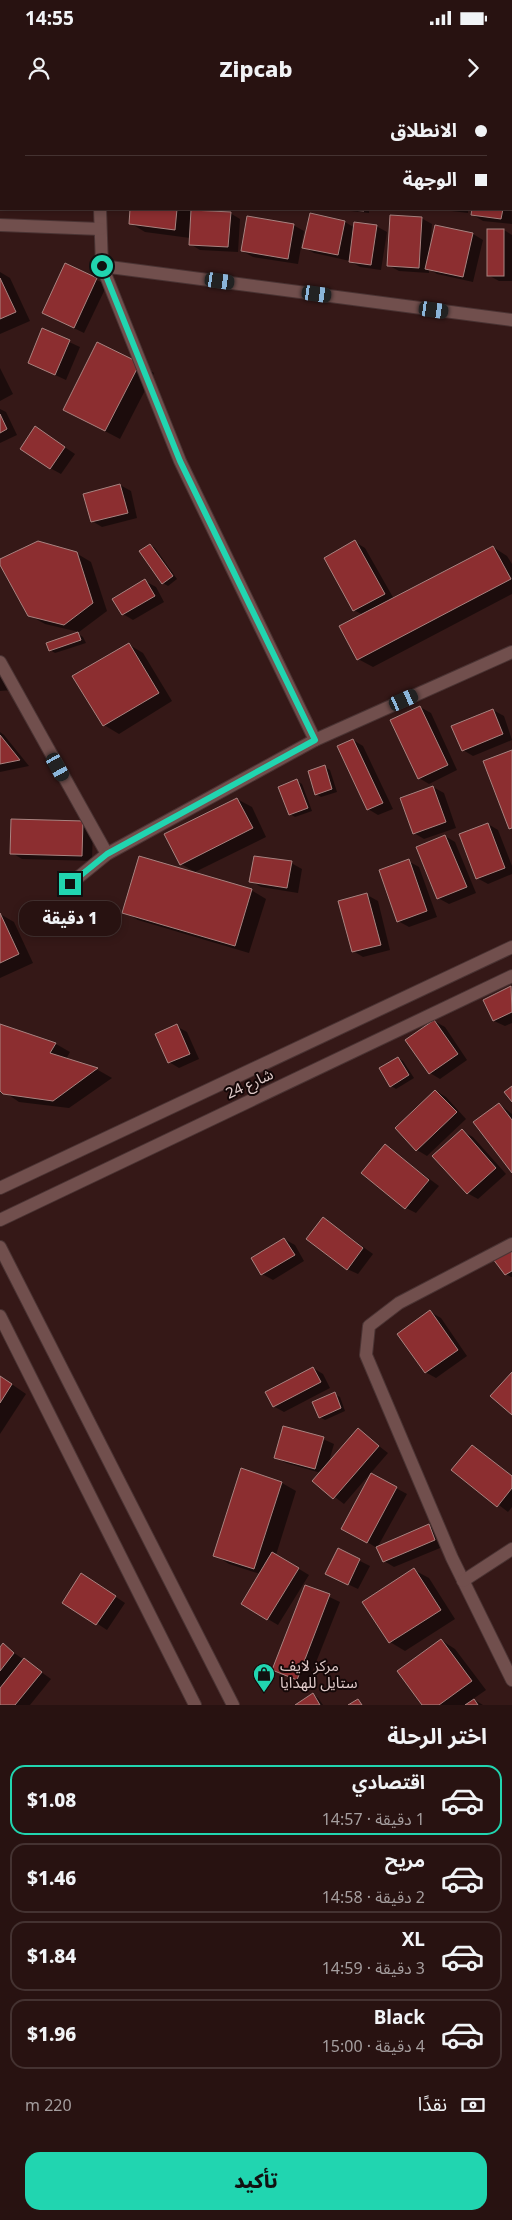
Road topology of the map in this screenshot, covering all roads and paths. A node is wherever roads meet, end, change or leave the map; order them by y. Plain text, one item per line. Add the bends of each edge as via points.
1 (100, 210) edge
2 (0, 225) edge
3 (100, 229) junction
4 (102, 266) junction
5 (512, 320) edge
6 (512, 652) edge
7 (0, 662) edge
8 (315, 740) junction
9 (107, 854) junction
10 (70, 884) dead end
11 (512, 948) edge
12 (512, 976) edge
13 (0, 1188) edge
14 (0, 1220) edge
15 (512, 1244) edge
16 (0, 1247) edge
17 (0, 1316) edge
18 (512, 1549) edge
19 (463, 1581) junction
20 (512, 1680) edge
21 (194, 1705) edge
22 (233, 1705) edge

1 - 3 street
2 - 3 street
3 - 4 street
4 - 5 street
4 - 8 street via 180,461
6 - 8 street
7 - 9 street
8 - 9 street
9 - 10 street
11 - 13 street, شارع 24
12 - 14 street, شارع 24
15 - 19 street via 399,1303 369,1326 366,1355
16 - 22 street
17 - 21 street
18 - 19 street
19 - 20 street

